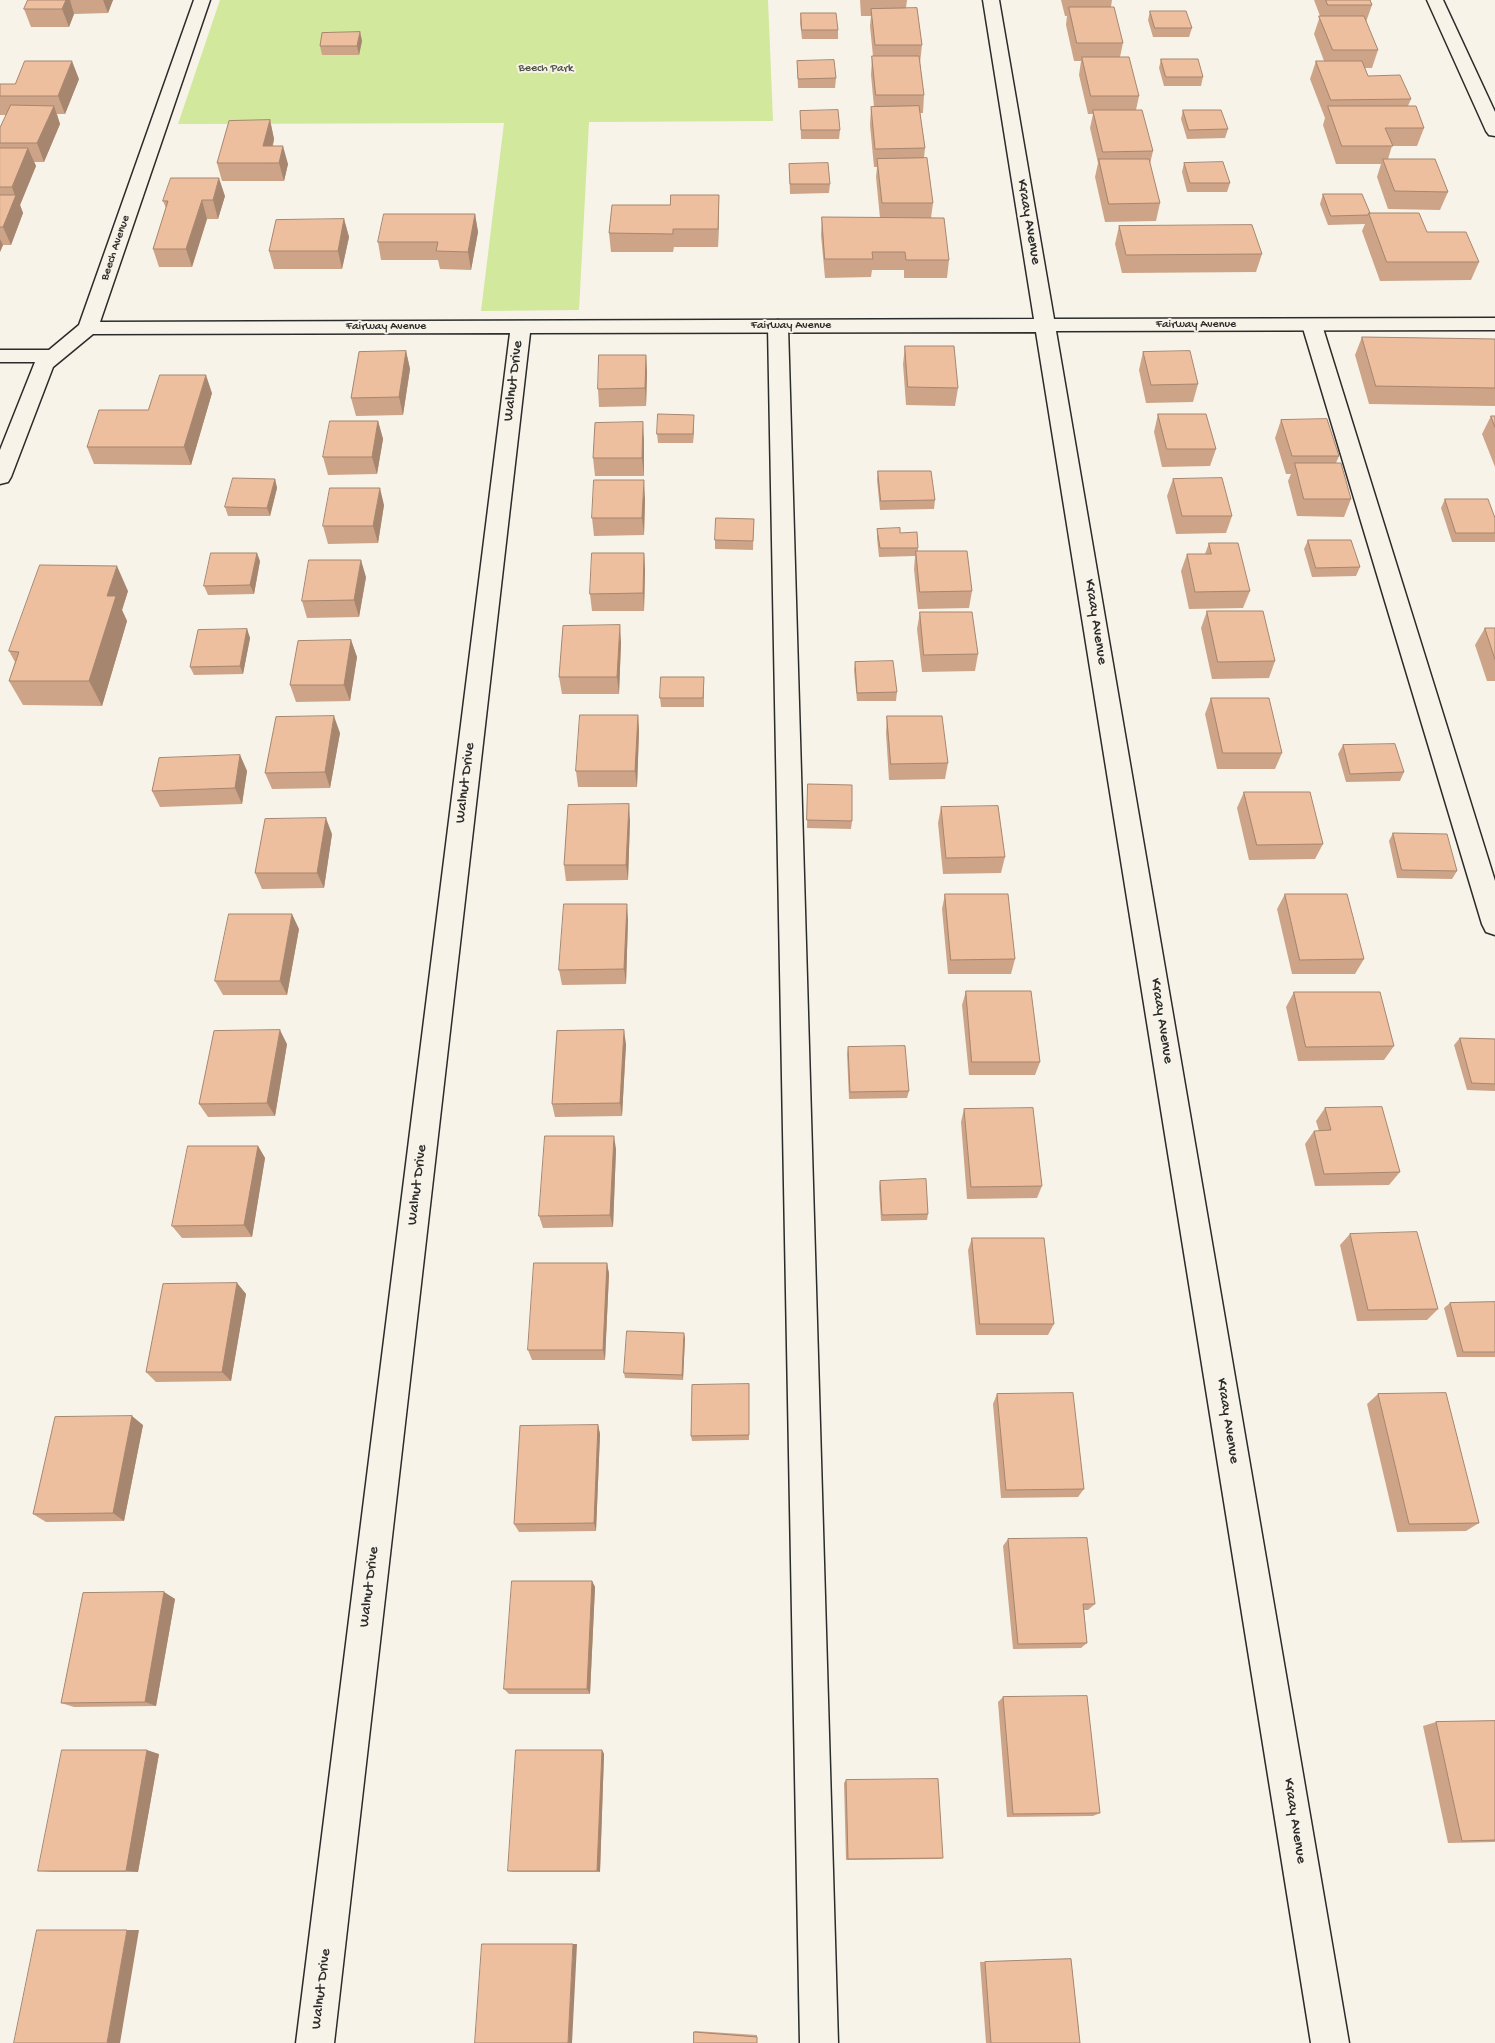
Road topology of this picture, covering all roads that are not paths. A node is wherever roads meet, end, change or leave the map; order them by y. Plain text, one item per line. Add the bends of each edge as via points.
1 (202, 0) edge
2 (991, 0) edge
3 (1435, 0) edge
4 (1495, 131) edge
5 (1495, 324) edge
6 (1312, 325) junction
7 (778, 326) junction
8 (1046, 326) junction
9 (521, 327) junction
10 (88, 328) junction
11 (0, 356) edge
12 (54, 356) junction
13 (0, 477) edge
14 (1495, 924) edge
15 (315, 2043) edge
16 (819, 2043) edge
17 (1330, 2043) edge

1 - 10 street, Beech Avenue
2 - 8 street, Kraay Avenue
3 - 4 street
5 - 6 street, Fairway Avenue
6 - 8 street, Fairway Avenue
6 - 14 street
7 - 8 street, Fairway Avenue
7 - 9 street, Fairway Avenue
7 - 16 street
8 - 17 street, Kraay Avenue
9 - 10 street, Fairway Avenue
9 - 15 street, Walnut Drive
10 - 12 street
11 - 12 street
12 - 13 street via 44,364

